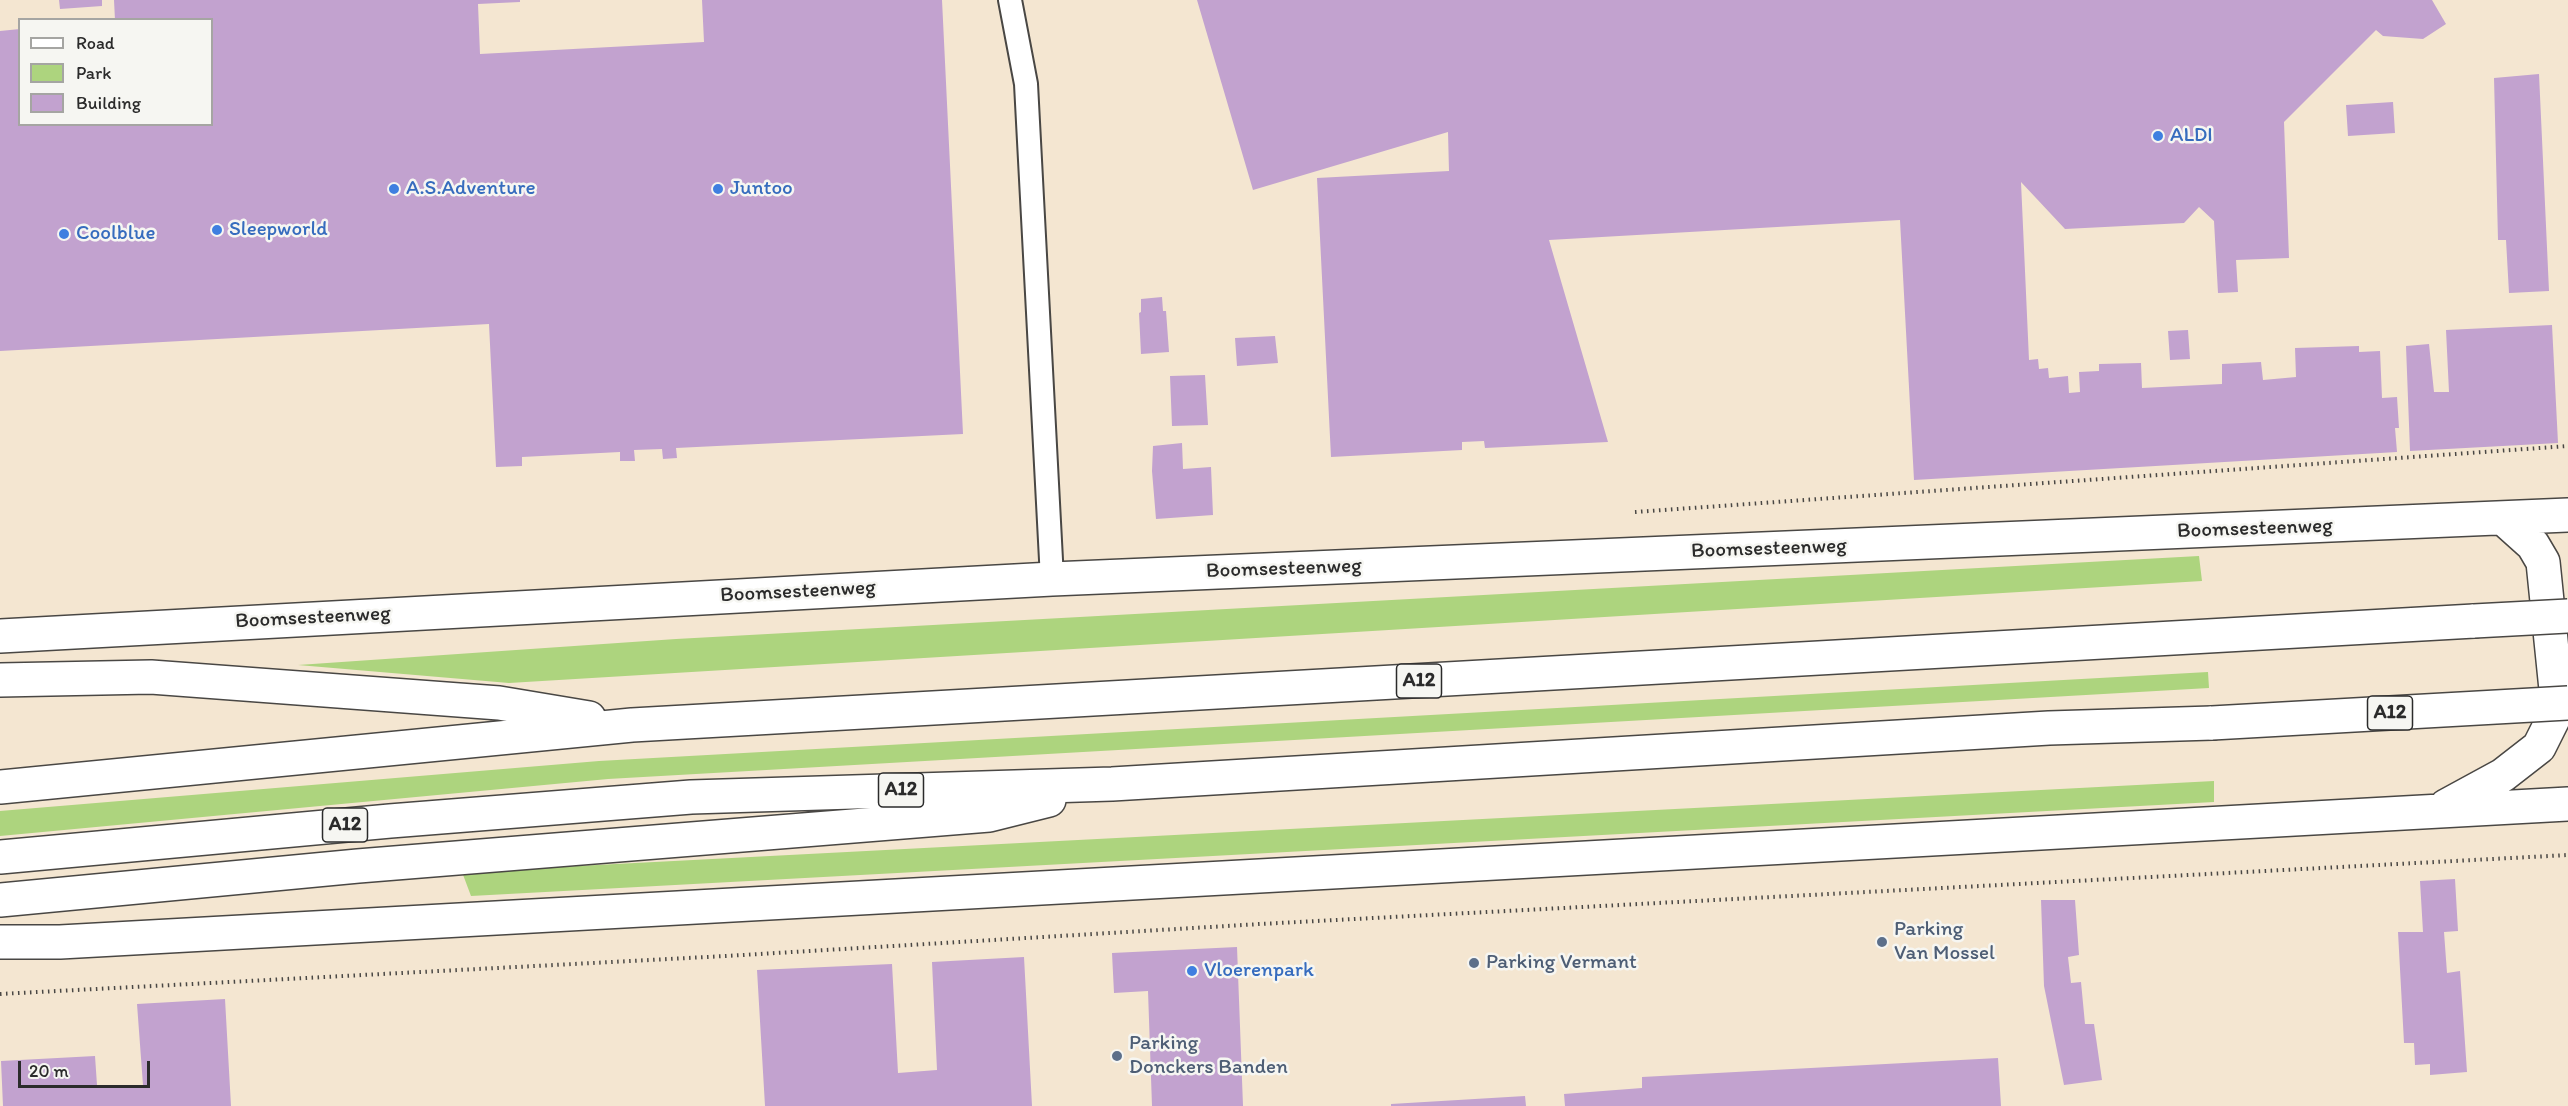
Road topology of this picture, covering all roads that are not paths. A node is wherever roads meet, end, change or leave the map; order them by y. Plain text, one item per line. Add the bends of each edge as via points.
1 (1010, 0) edge
2 (2568, 515) edge
3 (2504, 519) junction
4 (1052, 579) junction
5 (2568, 616) edge
6 (0, 636) edge
7 (0, 680) edge
8 (2568, 703) edge
9 (632, 725) junction
10 (1112, 784) junction
11 (0, 787) edge
12 (2568, 804) edge
13 (2439, 810) junction
14 (0, 857) edge
15 (0, 900) edge
16 (0, 942) edge
17 (60, 942) junction
18 (0, 951) edge

1 - 4 lane via 1026,84
2 - 3 main road, Boomsesteenweg
3 - 4 main road, Boomsesteenweg
3 - 13 main road via 2533,544 2543,562 2558,709 2539,747 2503,775
4 - 6 main road, Boomsesteenweg
5 - 9 main road, A12, bridge
7 - 9 main road via 151,676 500,703
8 - 10 main road, A12, bridge via 2049,728
9 - 11 main road, A12
10 - 14 main road, A12 via 691,797
10 - 15 main road via 989,815 358,866
12 - 13 main road
13 - 17 main road
16 - 17 main road
17 - 18 main road

